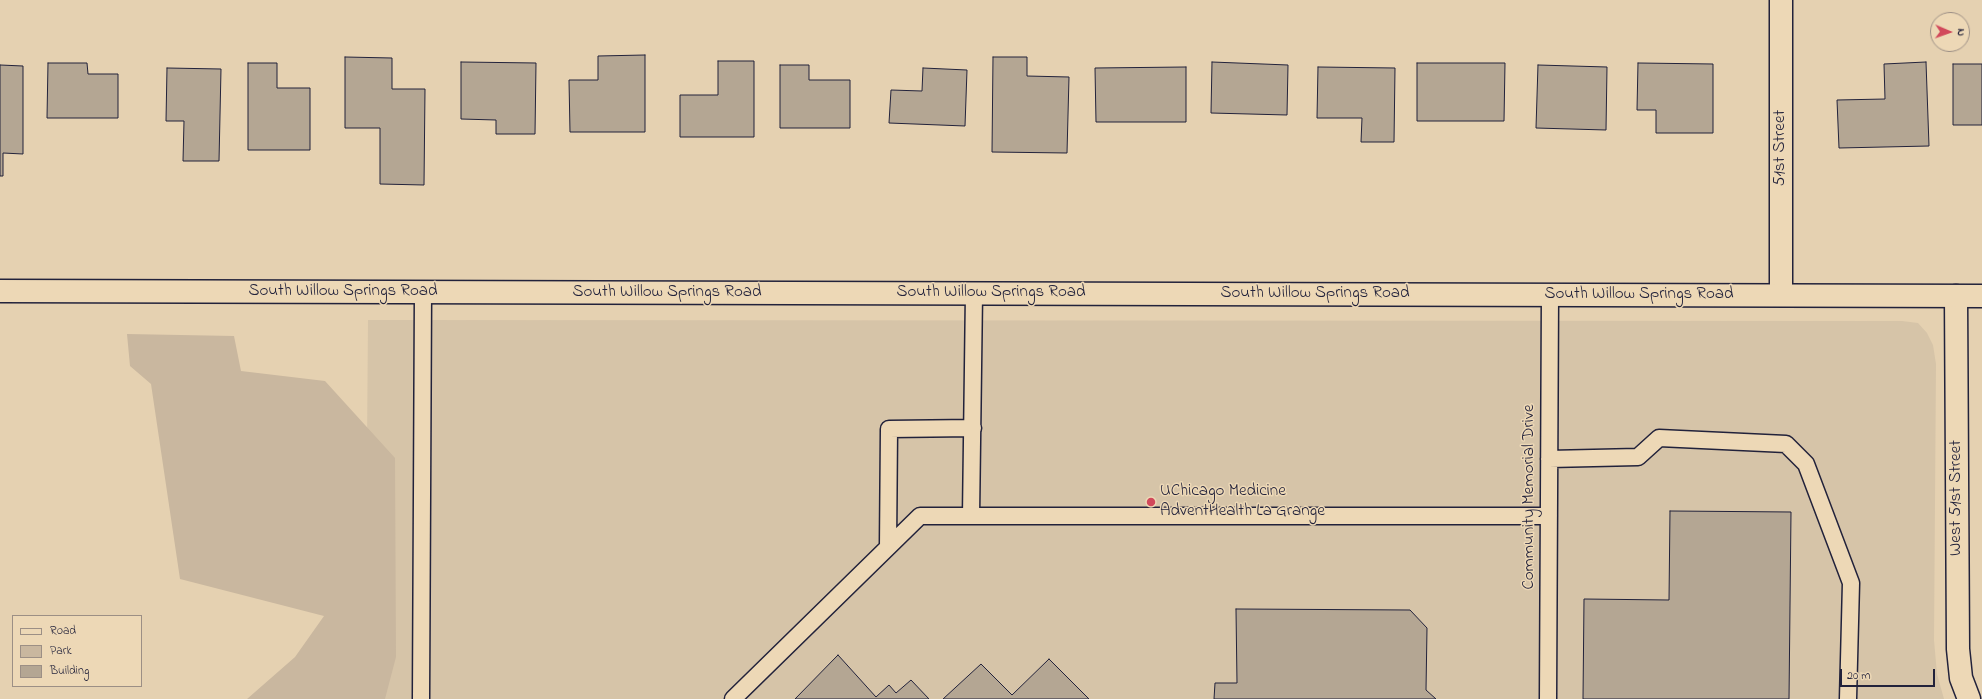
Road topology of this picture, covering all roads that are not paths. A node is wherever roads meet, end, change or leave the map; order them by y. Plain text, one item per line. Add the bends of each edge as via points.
1 (1781, 0) edge
2 (0, 291) edge
3 (422, 292) junction
4 (974, 293) junction
5 (1550, 295) junction
6 (1781, 295) junction
7 (1956, 296) junction
8 (1982, 296) edge
9 (973, 428) junction
10 (1549, 459) junction
11 (971, 516) junction
12 (1549, 516) junction
13 (888, 547) junction
14 (421, 699) edge
15 (734, 699) edge
16 (1548, 699) edge
17 (1848, 699) edge
18 (1969, 699) edge

1 - 6 street, 51st Street
2 - 3 street, South Willow Springs Road
3 - 4 street, South Willow Springs Road
3 - 14 lane
4 - 5 street, South Willow Springs Road
4 - 9 lane
5 - 6 street, South Willow Springs Road
5 - 10 lane, Community Memorial Drive
6 - 7 street, South Willow Springs Road
7 - 8 street, South Willow Springs Road
7 - 18 street, West 51st Street via 1958,649 1961,678
9 - 11 lane
9 - 13 lane via 889,429
10 - 12 lane, Community Memorial Drive
10 - 17 lane via 1638,457 1659,438 1786,444 1806,464 1851,583
11 - 12 lane
11 - 13 lane via 920,516
12 - 16 lane, Community Memorial Drive
13 - 15 lane

